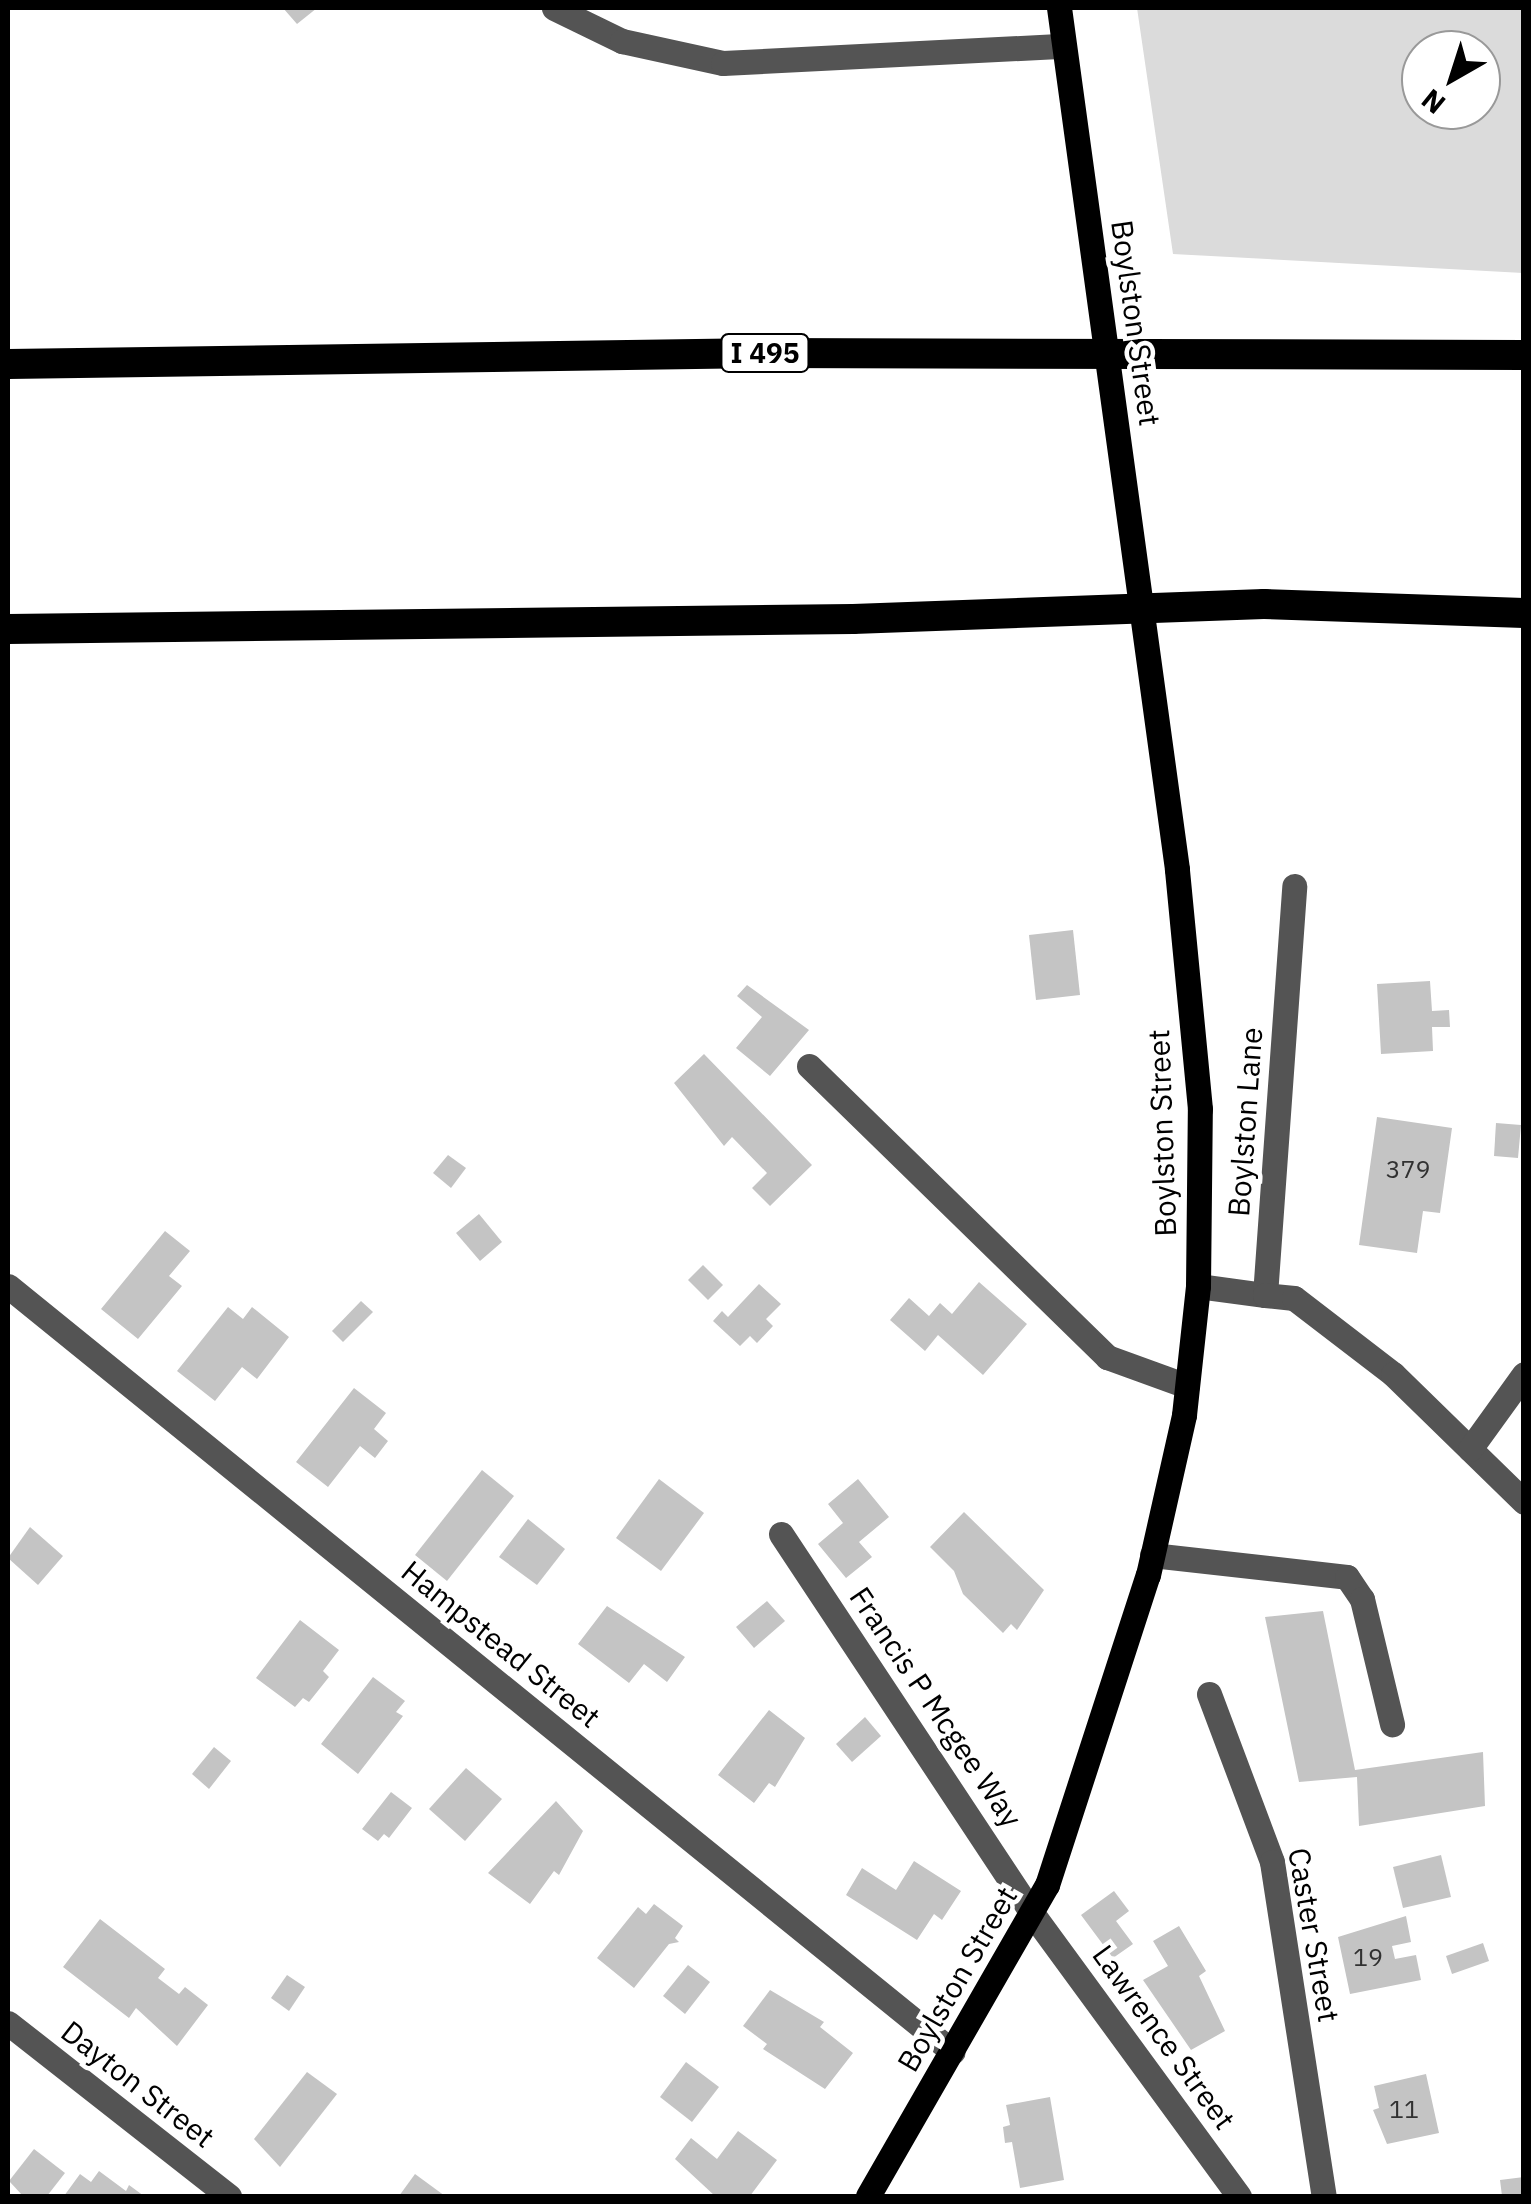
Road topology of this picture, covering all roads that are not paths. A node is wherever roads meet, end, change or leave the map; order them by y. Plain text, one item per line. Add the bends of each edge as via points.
1 (554, 8) edge
2 (1059, 8) edge
3 (1064, 46) junction
4 (1524, 354) edge
5 (8, 364) edge
6 (1524, 613) edge
7 (8, 628) edge
8 (1294, 886) dead end
9 (809, 1066) dead end
10 (8, 1286) edge
11 (1198, 1286) junction
12 (1265, 1294) junction
13 (1524, 1374) edge
14 (1187, 1386) junction
15 (1470, 1449) junction
16 (1524, 1502) edge
17 (781, 1534) dead end
18 (1152, 1555) junction
19 (1208, 1694) dead end
20 (1392, 1724) dead end
21 (1034, 1916) junction
22 (8, 2024) edge
23 (953, 2052) junction
24 (229, 2196) edge
25 (868, 2196) edge
26 (1239, 2196) edge
27 (1324, 2196) edge

1 - 3 street via 622,40 724,64
2 - 3 main road, Boylston Street
3 - 11 main road, Boylston Street via 1161,738 1200,1109
4 - 5 highway, I 495 via 846,352
6 - 7 highway via 1264,604 853,619
8 - 12 street, Boylston Lane
9 - 14 street via 1108,1356
10 - 23 street, Hampstead Street
11 - 12 street
11 - 14 main road, Boylston Street
12 - 15 street via 1294,1298 1393,1374
13 - 15 street
14 - 18 main road, Boylston Street
15 - 16 street
17 - 21 street, Francis P Mcgee Way
18 - 20 street via 1347,1577 1362,1599
18 - 21 main road, Boylston Street
19 - 27 street, Caster Street via 1272,1862
21 - 23 main road, Boylston Street
21 - 26 street, Lawrence Street
22 - 24 street, Dayton Street
23 - 25 main road, Boylston Street

